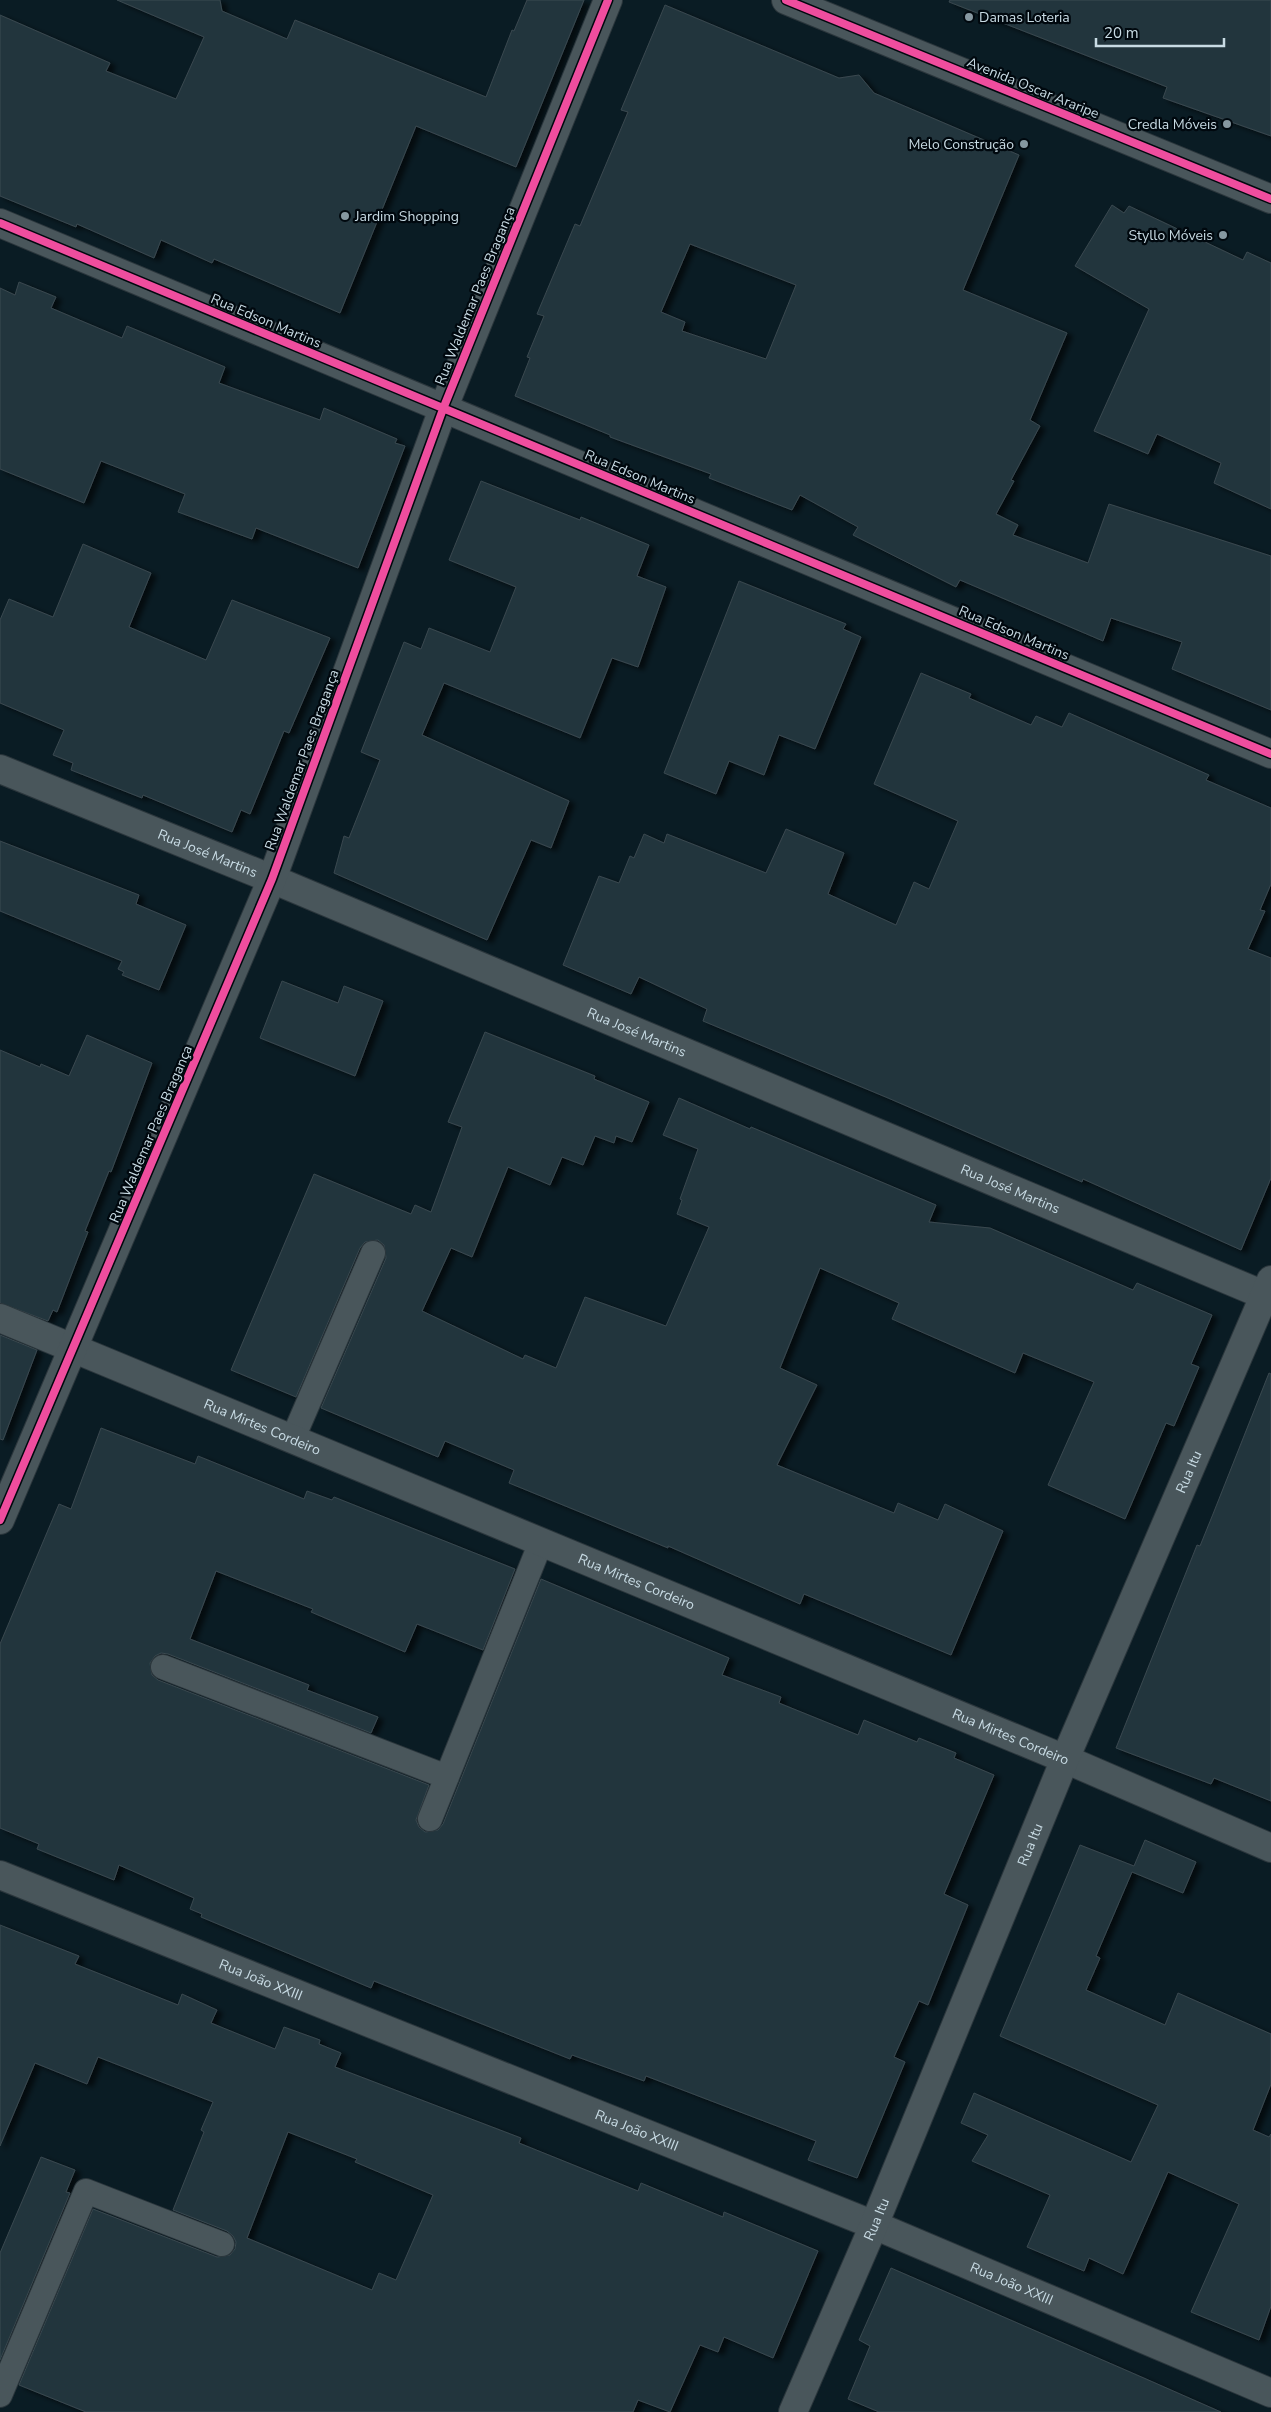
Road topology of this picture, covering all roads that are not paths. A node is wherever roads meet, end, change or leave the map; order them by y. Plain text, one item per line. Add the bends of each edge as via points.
1 (608, 0) edge
2 (786, 0) edge
3 (1271, 199) edge
4 (0, 223) edge
5 (443, 409) junction
6 (1271, 754) edge
7 (0, 769) edge
8 (272, 879) junction
9 (373, 1253) dead end
10 (1269, 1291) edge
11 (0, 1318) edge
12 (74, 1347) junction
13 (293, 1438) junction
14 (0, 1520) edge
15 (541, 1542) junction
16 (163, 1667) dead end
17 (1065, 1759) junction
18 (447, 1777) junction
19 (430, 1820) dead end
20 (1271, 1848) edge
21 (0, 1875) edge
22 (874, 2225) junction
23 (222, 2244) dead end
24 (1271, 2393) edge
25 (0, 2395) edge
26 (793, 2412) edge

1 - 5 street, Rua Waldemar Paes Bragança
2 - 3 street, Avenida Oscar Araripe
4 - 5 street, Rua Edson Martins
5 - 6 street, Rua Edson Martins
5 - 8 street, Rua Waldemar Paes Bragança
7 - 8 street, Rua José Martins
8 - 10 street, Rua José Martins
8 - 12 street, Rua Waldemar Paes Bragança
9 - 13 lane
10 - 17 street, Rua Itu
11 - 12 street, Rua Mirtes Cordeiro
12 - 13 street, Rua Mirtes Cordeiro
12 - 14 street, Rua Waldemar Paes Bragança
13 - 15 street, Rua Mirtes Cordeiro
15 - 17 street, Rua Mirtes Cordeiro
15 - 18 lane
16 - 18 lane
17 - 20 street, Rua Mirtes Cordeiro
17 - 22 street, Rua Itu
18 - 19 lane
21 - 22 street, Rua João XXIII
22 - 24 street, Rua João XXIII
22 - 26 street, Rua Itu
23 - 25 lane via 86,2191

